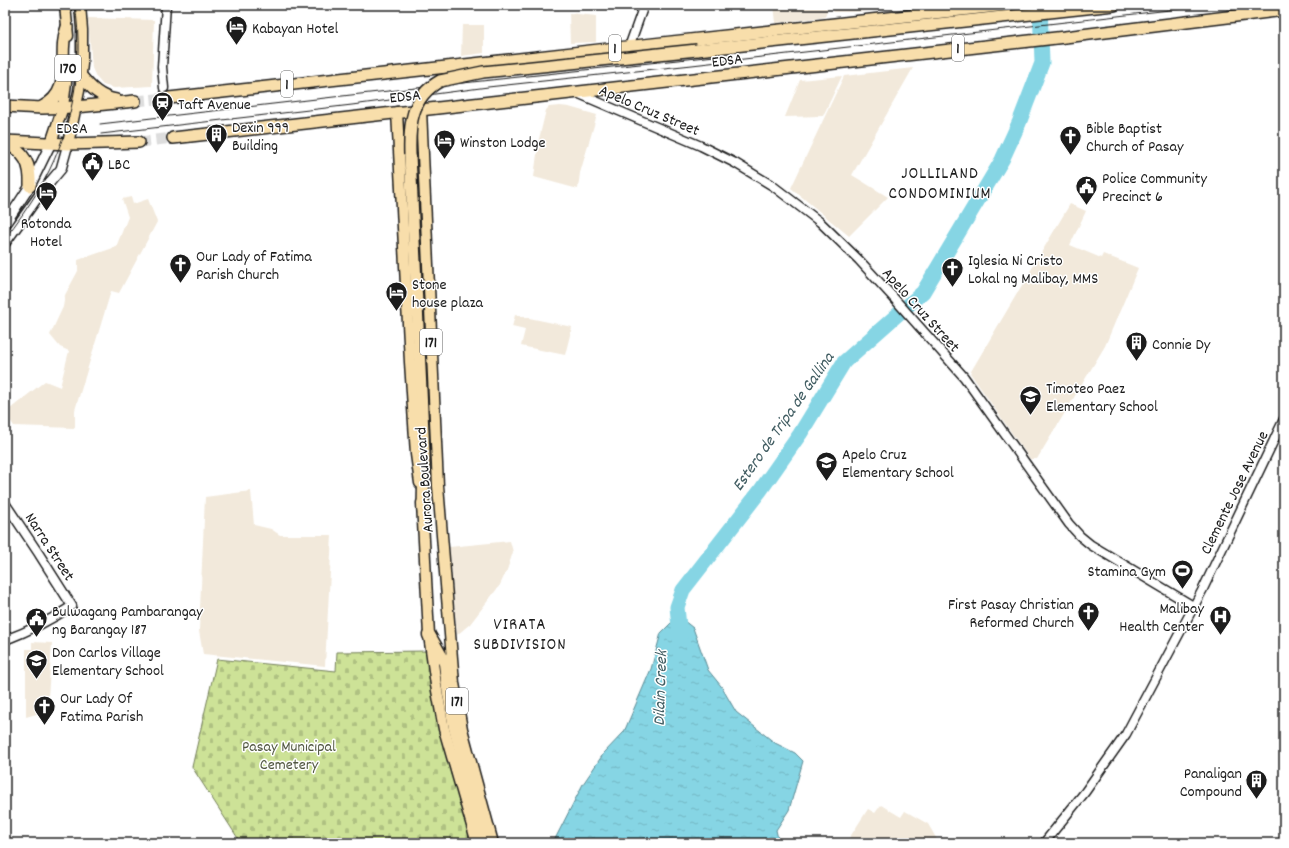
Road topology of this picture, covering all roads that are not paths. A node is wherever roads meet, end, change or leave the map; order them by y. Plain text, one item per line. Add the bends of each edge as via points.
1 (65, 5) edge
2 (80, 5) edge
3 (166, 5) edge
4 (644, 5) edge
5 (1006, 5) edge
6 (1114, 5) edge
7 (1284, 10) edge
8 (67, 28) junction
9 (629, 47) junction
10 (81, 76) junction
11 (577, 92) junction
12 (166, 93) joint
13 (5, 106) edge
14 (62, 107) junction
15 (76, 107) junction
16 (42, 108) junction
17 (421, 110) junction
18 (396, 112) junction
19 (173, 138) tunnel mouth
20 (5, 142) edge
21 (139, 142) tunnel mouth
22 (51, 143) junction
23 (68, 144) junction
24 (423, 156) junction
25 (400, 157) junction
26 (30, 186) junction
27 (5, 224) edge
28 (5, 243) edge
29 (1284, 418) edge
30 (5, 503) edge
31 (423, 510) junction
32 (1193, 606) junction
33 (430, 634) junction
34 (5, 640) edge
35 (477, 843) edge
36 (485, 843) edge
37 (493, 843) edge
38 (1044, 843) edge

1 - 8 main road, 170
2 - 10 main road, 170
3 - 12 street via 162,66
4 - 9 street
5 - 9 highway, EDSA / 1
6 - 31 highway, bridge via 483,72 434,84 416,106 410,132 424,454
7 - 11 highway, EDSA / 1
8 - 14 main road, 170 via 68,63
8 - 16 highway via 64,35 64,66 60,89 52,102
9 - 12 highway, EDSA / 1
10 - 15 main road, 170
10 - 15 highway, EDSA via 91,89 106,97 135,101
11 - 17 highway, EDSA / 1
11 - 32 street, Apelo Cruz Street via 735,163 773,186 820,222 859,260 964,377 1080,536
13 - 16 highway, EDSA
14 - 15 highway, EDSA
14 - 16 highway, EDSA
14 - 22 main road, 170
15 - 23 main road, 170
17 - 18 highway, EDSA / 1
17 - 24 main road, Aurora Boulevard / 171
18 - 19 highway, EDSA / 1
18 - 25 main road, Aurora Boulevard / 171
20 - 22 highway, EDSA
20 - 26 highway via 23,155 28,164
21 - 23 highway, EDSA
22 - 23 highway, EDSA
22 - 26 main road
23 - 28 main road via 61,169
24 - 25 main road via 412,149 405,151
24 - 37 main road, Aurora Boulevard / 171 via 438,486 453,677 462,729
25 - 31 main road, Aurora Boulevard / 171 via 410,362 416,454
26 - 27 main road
29 - 32 street, Clemente Jose Avenue
30 - 34 street, Narra Street via 72,606 48,621
31 - 33 main road, Aurora Boulevard / 171
32 - 38 street, Clemente Jose Avenue via 1126,734 1085,792
33 - 35 main road, Aurora Boulevard / 171 via 444,729
33 - 36 highway via 445,662 455,728

